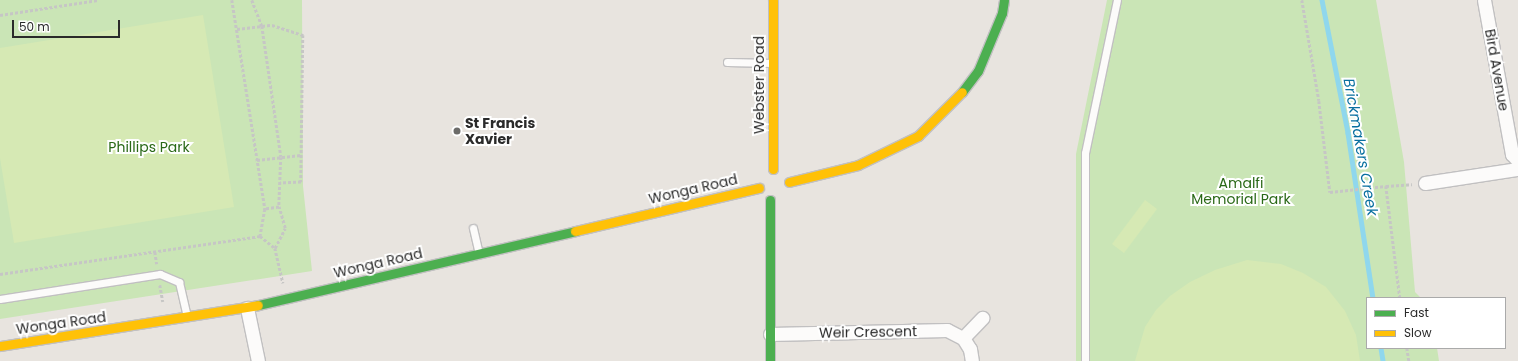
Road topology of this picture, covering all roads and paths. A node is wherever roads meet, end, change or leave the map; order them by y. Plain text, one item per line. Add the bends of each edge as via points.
1 (98, 0) edge
2 (232, 0) edge
3 (252, 0) edge
4 (773, 0) edge
5 (1004, 0) edge
6 (1117, 0) edge
7 (1302, 0) edge
8 (1484, 0) edge
9 (0, 15) edge
10 (262, 26) junction
11 (237, 30) junction
12 (727, 62) dead end
13 (773, 63) junction
14 (301, 155) junction
15 (281, 157) junction
16 (257, 160) junction
17 (1518, 161) edge
18 (1518, 169) edge
19 (782, 174) junction
20 (280, 183) junction
21 (1425, 183) joint
22 (1386, 186) junction
23 (759, 188) junction
24 (788, 192) dead end
25 (780, 199) dead end
26 (770, 200) junction
27 (279, 207) junction
28 (264, 209) junction
29 (473, 228) dead end
30 (260, 236) junction
31 (275, 248) junction
32 (479, 253) junction
33 (0, 274) edge
34 (1400, 297) edge
35 (0, 299) edge
36 (286, 299) junction
37 (247, 308) junction
38 (187, 318) junction
39 (982, 318) dead end
40 (770, 334) junction
41 (963, 338) junction
42 (0, 346) edge
43 (1407, 349) edge
44 (258, 361) edge
45 (770, 361) edge
46 (972, 361) edge
47 (1084, 361) edge
48 (1409, 361) edge

1 - 9 path
2 - 11 path
3 - 10 path
4 - 13 street, Webster Road
5 - 19 street via 1002,13 978,71 958,97 918,136 858,166
6 - 47 lane via 1085,153
7 - 22 path via 1319,101 1330,192
8 - 17 street, Bird Avenue via 1512,154
10 - 11 path
10 - 14 path via 272,25 303,35
10 - 15 path
11 - 16 path
12 - 13 lane
13 - 19 street, Webster Road
14 - 15 path
14 - 20 path via 301,182
15 - 16 path
15 - 20 path
16 - 28 path
18 - 21 street
19 - 23 street via 762,176
19 - 24 street, Webster Road
20 - 27 path
21 - 22 path
22 - 34 path
23 - 26 street via 763,196
23 - 32 street, Wonga Road
25 - 26 street
26 - 40 street
27 - 28 path
27 - 31 path via 285,228
28 - 30 path
29 - 32 lane
30 - 31 path
30 - 33 path
31 - 36 path
32 - 36 street, Wonga Road
35 - 38 lane via 160,274 179,282
36 - 37 street, Wonga Road
37 - 38 street, Wonga Road
37 - 44 street
38 - 42 street, Wonga Road
39 - 41 street
40 - 41 street, Weir Crescent via 939,330 953,332
40 - 45 street
41 - 46 street via 970,349
43 - 48 path

